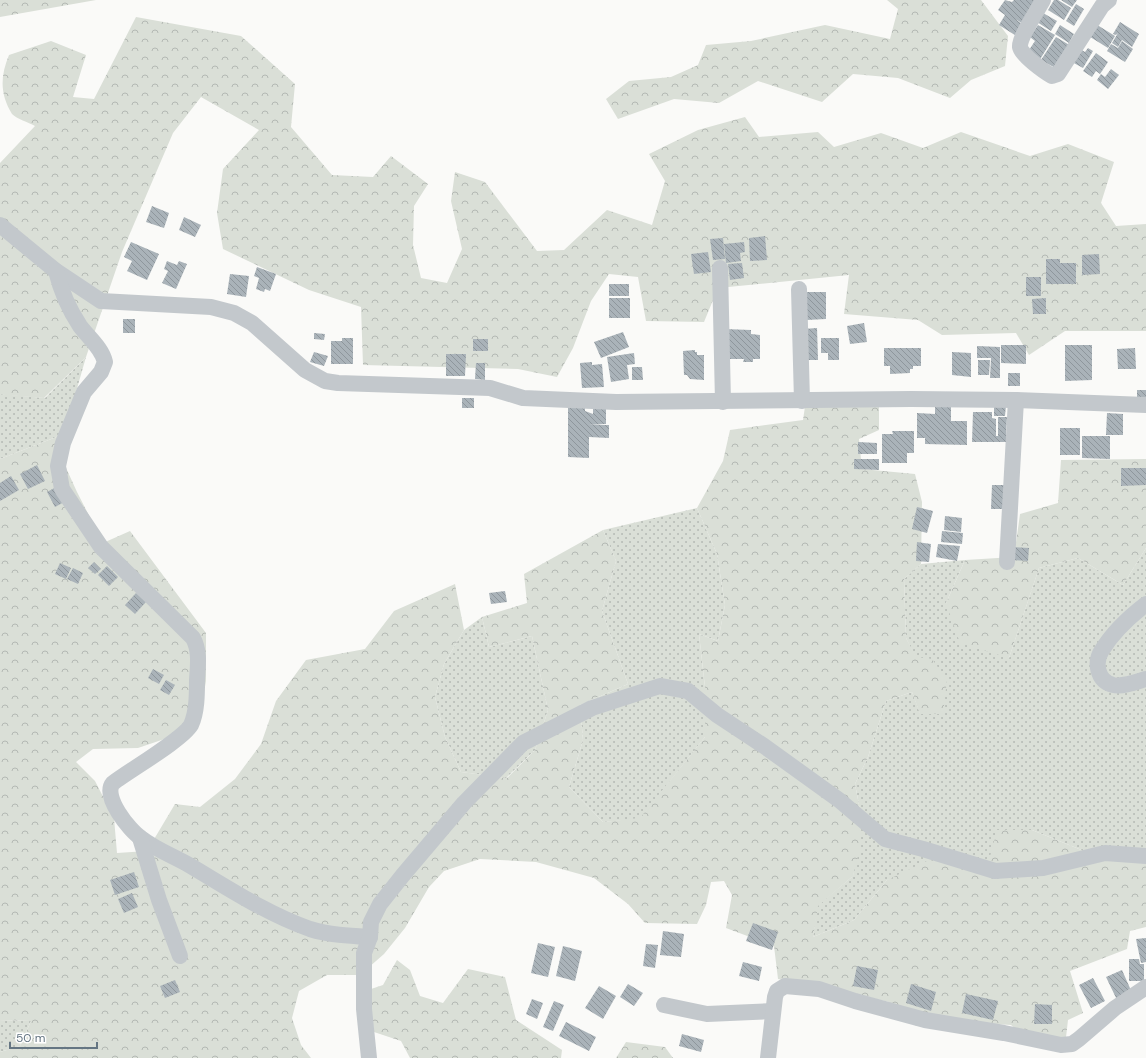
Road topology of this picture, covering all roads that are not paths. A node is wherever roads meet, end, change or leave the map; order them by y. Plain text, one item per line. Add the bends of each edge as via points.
1 (1043, 0) edge
2 (1109, 0) edge
3 (0, 225) edge
4 (720, 268) dead end
5 (56, 271) junction
6 (799, 289) dead end
7 (1016, 400) junction
8 (802, 401) junction
9 (723, 402) junction
10 (1146, 405) edge
11 (1007, 562) dead end
12 (1146, 604) edge
13 (1146, 679) edge
14 (140, 838) junction
15 (1146, 856) edge
16 (370, 938) junction
17 (180, 956) dead end
18 (1146, 987) edge
19 (664, 1005) dead end
20 (773, 1011) junction
21 (369, 1058) edge
22 (768, 1058) edge

1 - 2 street via 1020,47 1023,54 1052,76 1058,74 1102,6
3 - 5 street
4 - 9 street
5 - 9 street via 101,301 211,306 234,313 252,324 304,370 325,381 490,388 523,398 616,402
5 - 14 street via 65,300 80,325 103,354 105,362 101,372 84,392 64,443 58,466 62,489 101,547 193,638 197,645 196,697 191,724 180,736 110,786 111,798
6 - 8 street
7 - 8 street
7 - 10 street
7 - 11 street
8 - 9 street
12 - 13 street via 1130,616 1101,651 1098,670 1102,678 1113,685
14 - 16 street via 245,899 282,917 311,929
14 - 17 street
15 - 16 street via 1105,853 1043,868 994,871 885,839 839,800 717,715 688,691 660,686 592,708 523,743 464,803 380,904 370,922
16 - 21 street via 364,953 364,1009
18 - 20 street via 1115,1008 1080,1040 1061,1045 925,1020 804,986 780,988
19 - 20 street via 707,1014
20 - 22 street

